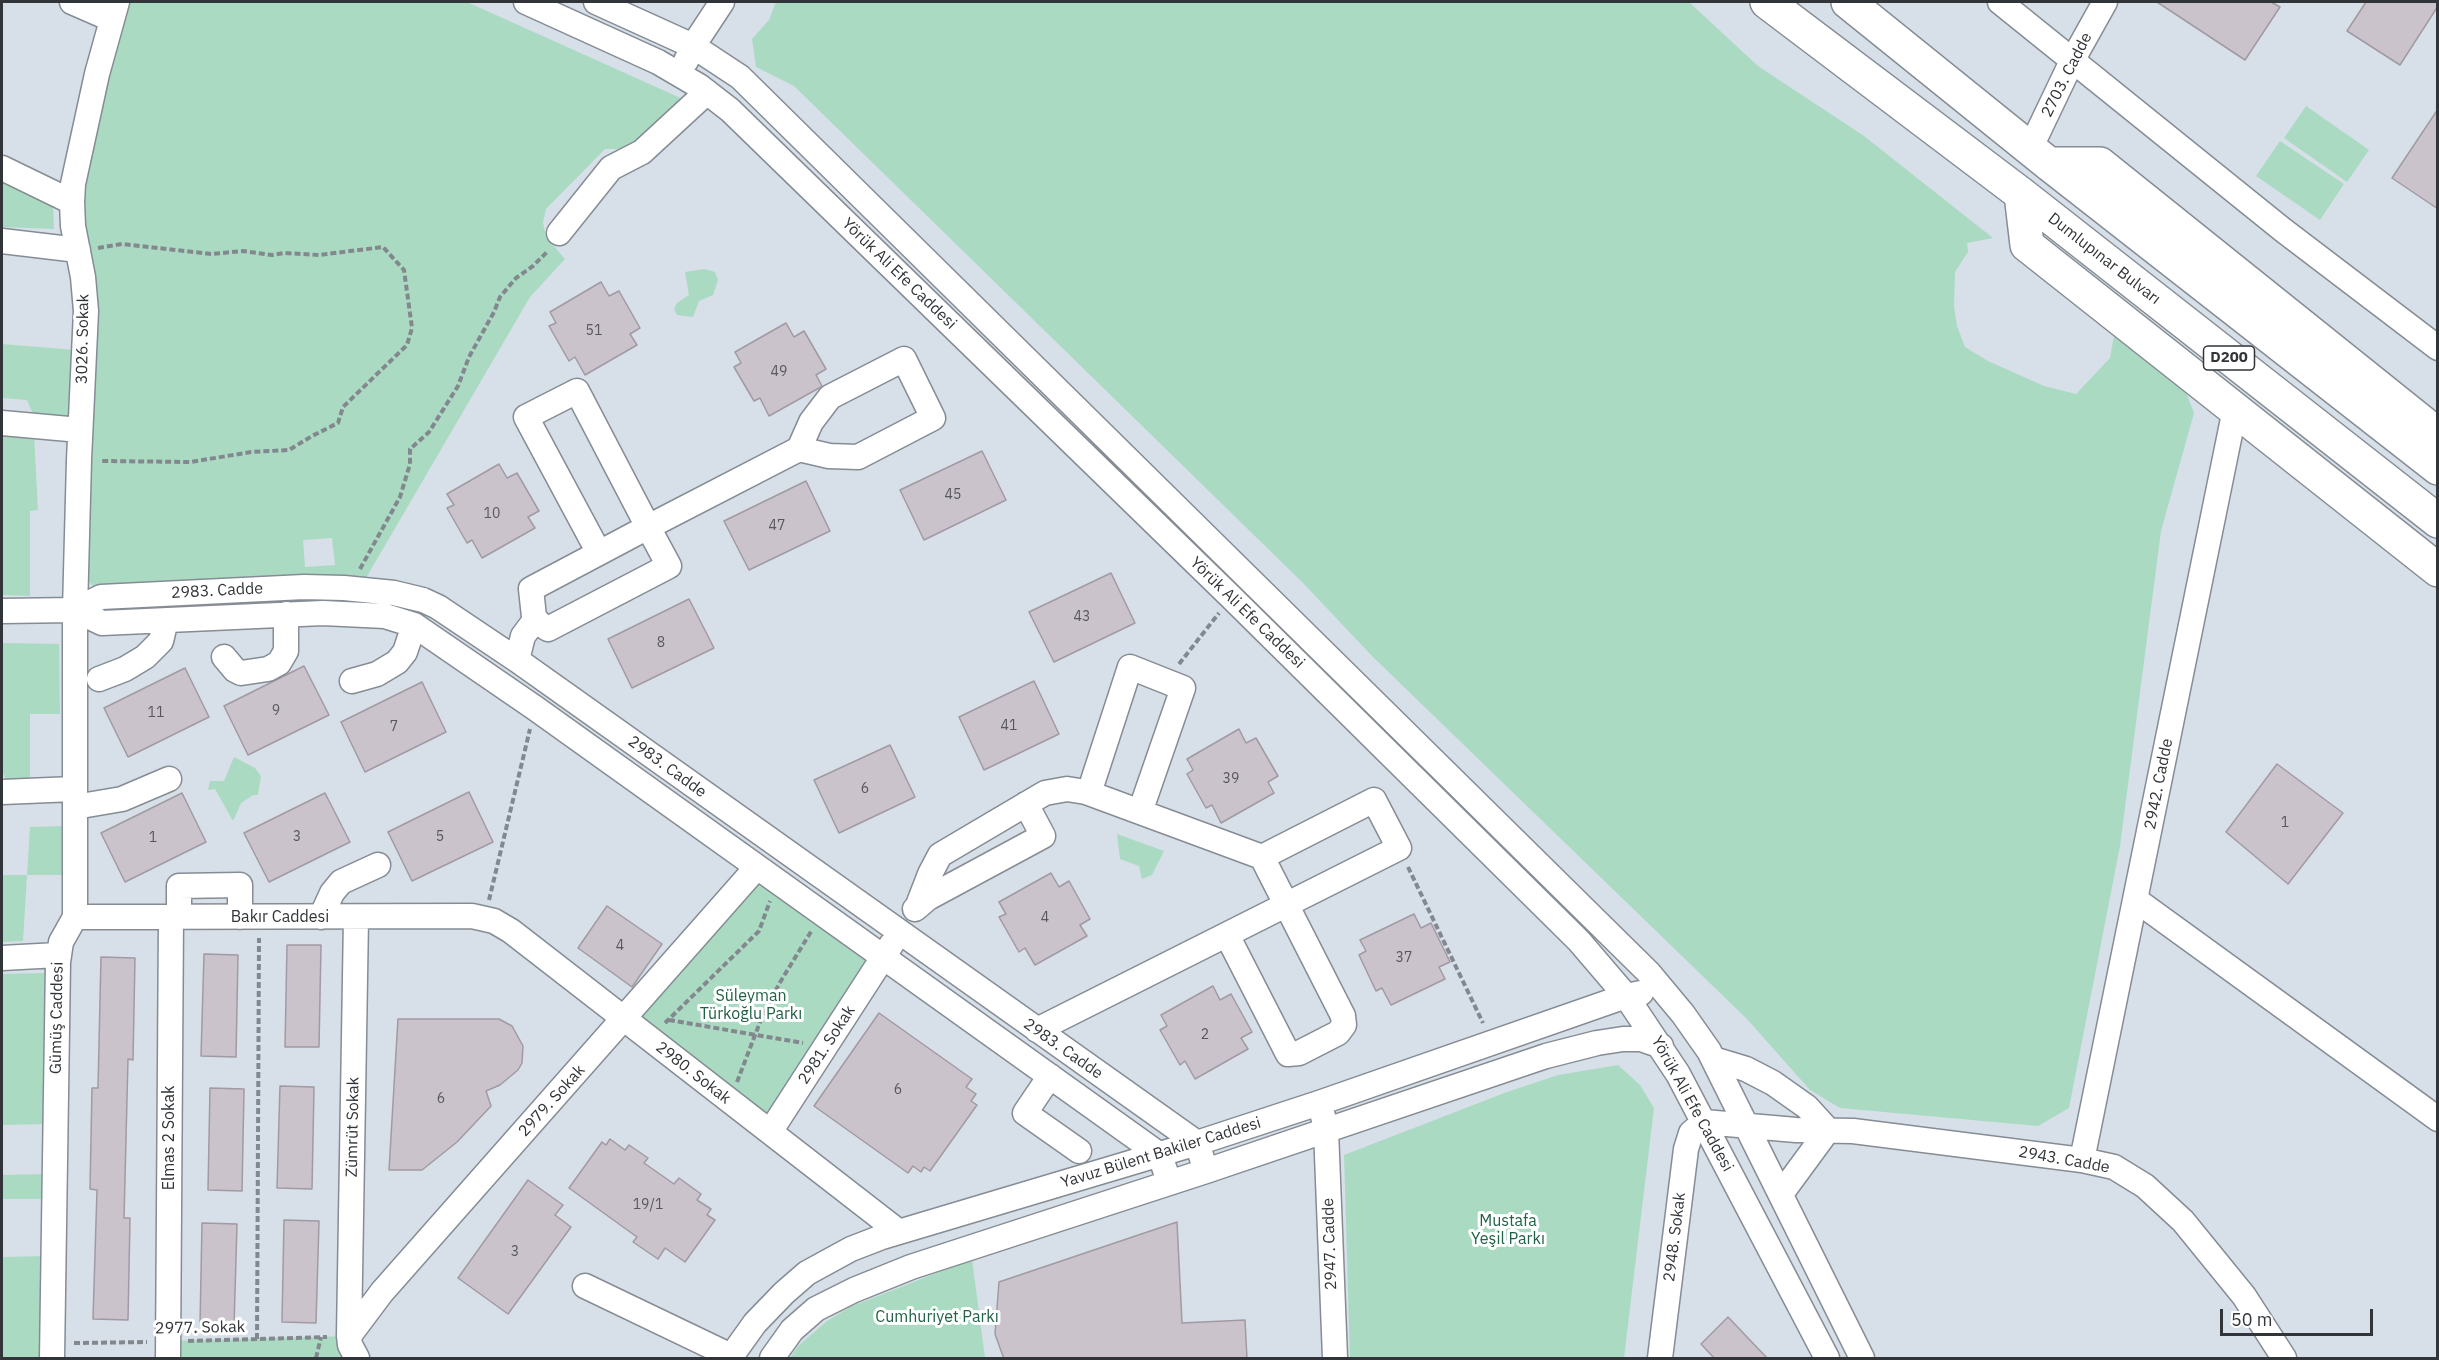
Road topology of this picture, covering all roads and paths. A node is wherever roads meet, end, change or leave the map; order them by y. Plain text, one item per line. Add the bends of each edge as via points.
1 (72, 2) edge
2 (526, 2) edge
3 (596, 2) edge
4 (722, 2) edge
5 (1767, 2) edge
6 (1848, 2) edge
7 (2000, 2) edge
8 (2105, 2) edge
9 (114, 10) edge
10 (693, 46) junction
11 (2072, 61) junction
12 (680, 74) junction
13 (707, 92) junction
14 (2040, 156) junction
15 (2, 168) edge
16 (2021, 194) junction
17 (72, 202) junction
18 (560, 233) joint
19 (2, 241) edge
20 (79, 254) junction
21 (2438, 348) edge
22 (2235, 408) junction
23 (2, 423) edge
24 (80, 430) junction
25 (2438, 435) edge
26 (799, 449) junction
27 (79, 460) junction
28 (2438, 468) edge
29 (2438, 521) edge
30 (648, 527) junction
31 (599, 553) junction
32 (2438, 570) edge
33 (344, 588) junction
34 (394, 593) junction
35 (1231, 597) junction
36 (75, 610) junction
37 (2, 611) edge
38 (286, 614) junction
39 (166, 620) junction
40 (535, 620) junction
41 (404, 621) junction
42 (224, 657) dead end
43 (517, 660) junction
44 (99, 679) dead end
45 (352, 681) dead end
46 (1166, 681) junction
47 (535, 708) junction
48 (169, 779) dead end
49 (2, 792) edge
50 (1089, 793) junction
51 (74, 798) junction
52 (1026, 804) junction
53 (1140, 812) junction
54 (1399, 848) junction
55 (1263, 858) junction
56 (378, 865) dead end
57 (757, 867) junction
58 (777, 882) junction
59 (2136, 900) junction
60 (1287, 904) junction
61 (918, 905) junction
62 (823, 915) junction
63 (75, 917) junction
64 (175, 917) junction
65 (250, 917) junction
66 (321, 918) junction
67 (356, 918) junction
68 (485, 918) junction
69 (899, 933) junction
70 (1227, 935) junction
71 (58, 955) junction
72 (883, 957) junction
73 (2, 958) edge
74 (1626, 996) junction
75 (1677, 1007) junction
76 (625, 1019) junction
77 (668, 1020) junction
78 (1037, 1030) junction
79 (755, 1035) junction
80 (652, 1041) junction
81 (1493, 1042) junction
82 (825, 1046) junction
83 (1661, 1047) junction
84 (1713, 1059) junction
85 (1050, 1076) junction
86 (730, 1101) junction
87 (1319, 1103) junction
88 (2438, 1119) edge
89 (1704, 1122) junction
90 (1746, 1124) junction
91 (1326, 1130) junction
92 (1828, 1130) junction
93 (770, 1132) junction
94 (1197, 1143) junction
95 (1079, 1151) dead end
96 (1160, 1155) junction
97 (2082, 1160) junction
98 (1206, 1171) junction
99 (1169, 1182) junction
100 (1781, 1194) junction
101 (899, 1232) junction
102 (585, 1286) dead end
103 (321, 1337) junction
104 (257, 1339) junction
105 (353, 1348) edge
106 (168, 1350) edge
107 (52, 1351) edge
108 (731, 1357) edge
109 (316, 1359) edge
110 (772, 1359) edge
111 (1335, 1359) edge
112 (1660, 1359) edge
113 (1827, 1359) edge
114 (1862, 1359) edge
115 (2284, 1359) edge

1 - 9 street
2 - 12 street, Yörük Ali Efe Caddesi
3 - 10 street, Yörük Ali Efe Caddesi
4 - 10 street
5 - 16 highway, Dumlupınar Bulvarı / D200
6 - 14 highway, D200
7 - 11 street
8 - 11 street, 2703. Cadde
9 - 17 street, 3026. Sokak
10 - 12 street
10 - 75 street, Yörük Ali Efe Caddesi via 740,77 771,107 1643,967
11 - 14 street, 2703. Cadde
11 - 21 street
12 - 13 street, Yörük Ali Efe Caddesi
13 - 18 street via 642,152 611,168
13 - 35 street, Yörük Ali Efe Caddesi
14 - 25 highway via 2100,164
14 - 28 highway, D200
15 - 17 street
16 - 22 highway via 2027,245
16 - 29 highway, Dumlupınar Bulvarı / D200
17 - 20 street, 3026. Sokak
18 - 33 path via 553,246 500,297 458,386 429,432 410,449 410,464 400,497 361,568
19 - 20 street
20 - 24 street, 3026. Sokak via 86,312
20 - 27 path via 122,244 212,255 243,251 320,255 383,247 404,270 412,328 406,345 343,407 338,423 289,450 190,462
22 - 32 highway
22 - 59 street, 2942. Cadde
23 - 24 street
24 - 27 street, 3026. Sokak
26 - 26 street via 858,457 933,418 904,359 830,397
26 - 30 street
27 - 36 street, 3026. Sokak
30 - 31 street
30 - 31 street via 577,391 526,417
30 - 40 street via 669,566 554,628 546,628
31 - 40 street via 531,589
33 - 34 street, 2983. Cadde
33 - 36 street, 2983. Cadde via 101,597
34 - 41 street
34 - 43 street, 2983. Cadde via 438,607
35 - 46 path
35 - 74 street, Yörük Ali Efe Caddesi via 1579,940
36 - 37 street, 2983. Cadde
36 - 39 street, 2983. Cadde via 102,623
36 - 51 street, Gümüş Caddesi
38 - 39 street, 2983. Cadde
38 - 41 street, 2983. Cadde via 344,613
38 - 42 street via 286,651 279,663 268,669 241,673
39 - 44 street via 161,641 145,657
40 - 43 street via 523,636
41 - 45 street via 405,652 397,662 377,674
41 - 47 street, 2983. Cadde
43 - 69 street, 2983. Cadde
46 - 50 street via 1130,667
46 - 53 street via 1184,688
47 - 57 street, 2983. Cadde
47 - 68 path
48 - 51 street via 122,799
49 - 51 street
50 - 52 street via 1070,788
50 - 53 street
51 - 63 street, Gümüş Caddesi
52 - 61 street via 940,855
52 - 61 street via 1043,836
53 - 55 street
54 - 55 street via 1374,800
54 - 60 street
54 - 81 path
55 - 60 street
56 - 66 street via 341,882
57 - 58 street, 2983. Cadde
57 - 76 street, 2979. Sokak
58 - 62 street, 2983. Cadde
58 - 77 path via 759,931
59 - 88 street
59 - 97 street, 2942. Cadde
60 - 70 street
60 - 70 street via 1342,1016 1344,1025 1335,1037 1298,1054 1288,1054
61 - 69 street, 2981. Sokak
62 - 72 street, 2983. Cadde
62 - 79 path via 779,984
63 - 64 street, Bakır Caddesi
63 - 71 street, Gümüş Caddesi
64 - 65 street, Bakır Caddesi
64 - 65 street, Elmas 2 Sokak via 179,886 240,885
64 - 106 street, Elmas 2 Sokak
65 - 66 street, Bakır Caddesi
65 - 104 path
66 - 67 street, Bakır Caddesi
67 - 68 street, Bakır Caddesi
67 - 105 street, Zümrüt Sokak
68 - 76 street, 2980. Sokak via 511,931
69 - 72 street, 2981. Sokak
69 - 78 street, 2983. Cadde
70 - 78 street
71 - 73 street
71 - 107 street, Gümüş Caddesi
72 - 82 street, 2981. Sokak
72 - 85 street, 2983. Cadde
74 - 75 street, Yavuz Bülent Bakiler Caddesi via 1654,994
74 - 81 street, Yavuz Bülent Bakiler Caddesi
74 - 83 street, Yörük Ali Efe Caddesi
75 - 84 street, Yörük Ali Efe Caddesi
76 - 80 street, 2980. Sokak
76 - 105 street, 2979. Sokak via 382,1292
77 - 79 path
77 - 80 path
78 - 94 street, 2983. Cadde
79 - 82 path
79 - 86 path
80 - 86 street, 2980. Sokak
81 - 87 street, Yavuz Bülent Bakiler Caddesi
82 - 93 street, 2981. Sokak
83 - 89 street, Yörük Ali Efe Caddesi
83 - 91 street, Yavuz Bülent Bakiler Caddesi via 1633,1039 1585,1046 1524,1062
84 - 90 street, Yörük Ali Efe Caddesi
84 - 92 street via 1746,1069 1780,1087 1808,1107
85 - 95 street via 1025,1113
85 - 96 street, 2983. Cadde
86 - 93 street, 2980. Sokak
87 - 91 street, 2947. Cadde
87 - 94 street, Yavuz Bülent Bakiler Caddesi
89 - 90 street, 2943. Cadde
89 - 112 street, 2948. Sokak via 1691,1133 1686,1149
89 - 113 street, Yörük Ali Efe Caddesi
90 - 92 street, 2943. Cadde
90 - 100 street, Yörük Ali Efe Caddesi
91 - 98 street, Yavuz Bülent Bakiler Caddesi
91 - 111 street, 2947. Cadde
92 - 97 street, 2943. Cadde
92 - 100 street
93 - 101 street, 2980. Sokak
94 - 96 street, Yavuz Bülent Bakiler Caddesi
94 - 98 street
96 - 99 street
96 - 101 street, Yavuz Bülent Bakiler Caddesi
97 - 115 street, 2943. Cadde via 2122,1171 2170,1208 2222,1266
98 - 99 street, Yavuz Bülent Bakiler Caddesi
99 - 110 street, Yavuz Bülent Bakiler Caddesi via 878,1279 829,1302 804,1319
100 - 114 street, Yörük Ali Efe Caddesi
101 - 108 street, Yavuz Bülent Bakiler Caddesi via 851,1249 807,1274 763,1314
102 - 108 street
103 - 104 path, 2977. Sokak
103 - 105 path, 2977. Sokak
103 - 109 path
104 - 106 path, 2977. Sokak
106 - 107 path, 2977. Sokak

